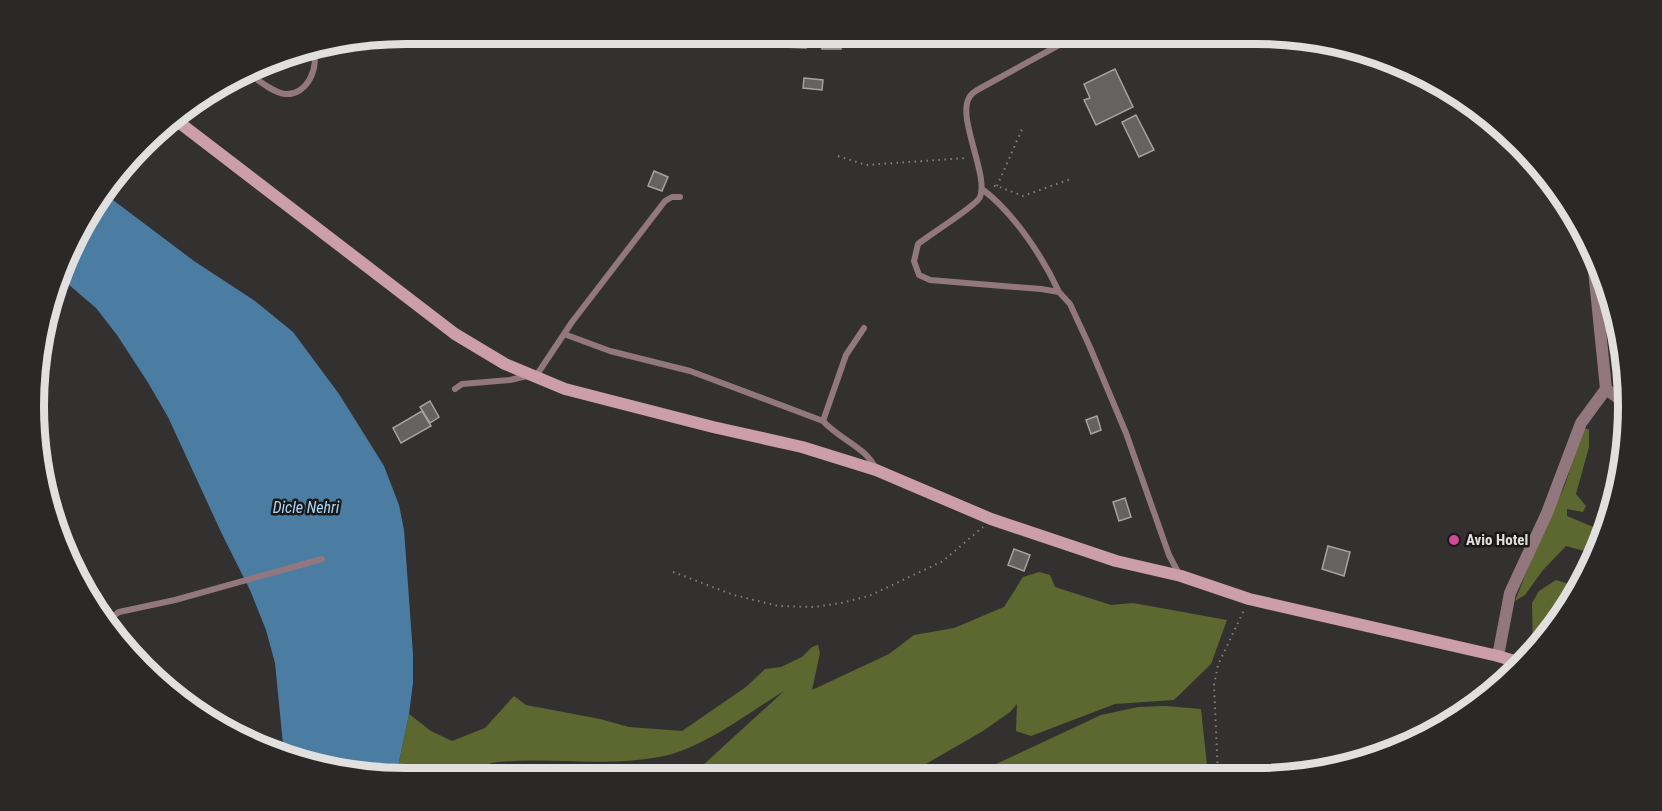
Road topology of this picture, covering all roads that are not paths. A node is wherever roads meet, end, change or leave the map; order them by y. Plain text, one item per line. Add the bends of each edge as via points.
1 (1061, 44) edge
2 (316, 55) edge
3 (254, 77) edge
4 (179, 123) edge
5 (982, 189) junction
6 (680, 196) dead end
7 (1595, 277) edge
8 (1059, 292) junction
9 (864, 328) dead end
10 (564, 334) junction
11 (533, 376) junction
12 (455, 389) dead end
13 (1606, 389) junction
14 (1618, 398) edge
15 (823, 421) junction
16 (876, 470) junction
17 (322, 560) dead end
18 (1181, 576) junction
19 (112, 617) edge
20 (1498, 656) junction
21 (1513, 660) edge

1 - 5 lane via 969,96 967,114
2 - 3 lane via 308,84 296,93 284,94
4 - 11 street via 455,334
5 - 8 lane via 1000,202 1049,270
5 - 8 lane via 975,205 918,244 914,261 919,275 930,280
6 - 10 lane via 665,201
7 - 13 street
8 - 18 lane via 1070,304 1089,345 1126,433 1169,555
9 - 15 lane via 846,355
10 - 11 lane
10 - 15 lane via 610,351 690,371
11 - 12 lane via 462,384
11 - 16 street via 565,389 802,447
13 - 14 street
13 - 20 street via 1581,423 1547,513 1510,593
15 - 16 lane via 864,451
16 - 18 street via 992,519 1116,561
17 - 19 lane
18 - 20 street via 1249,599
20 - 21 street

